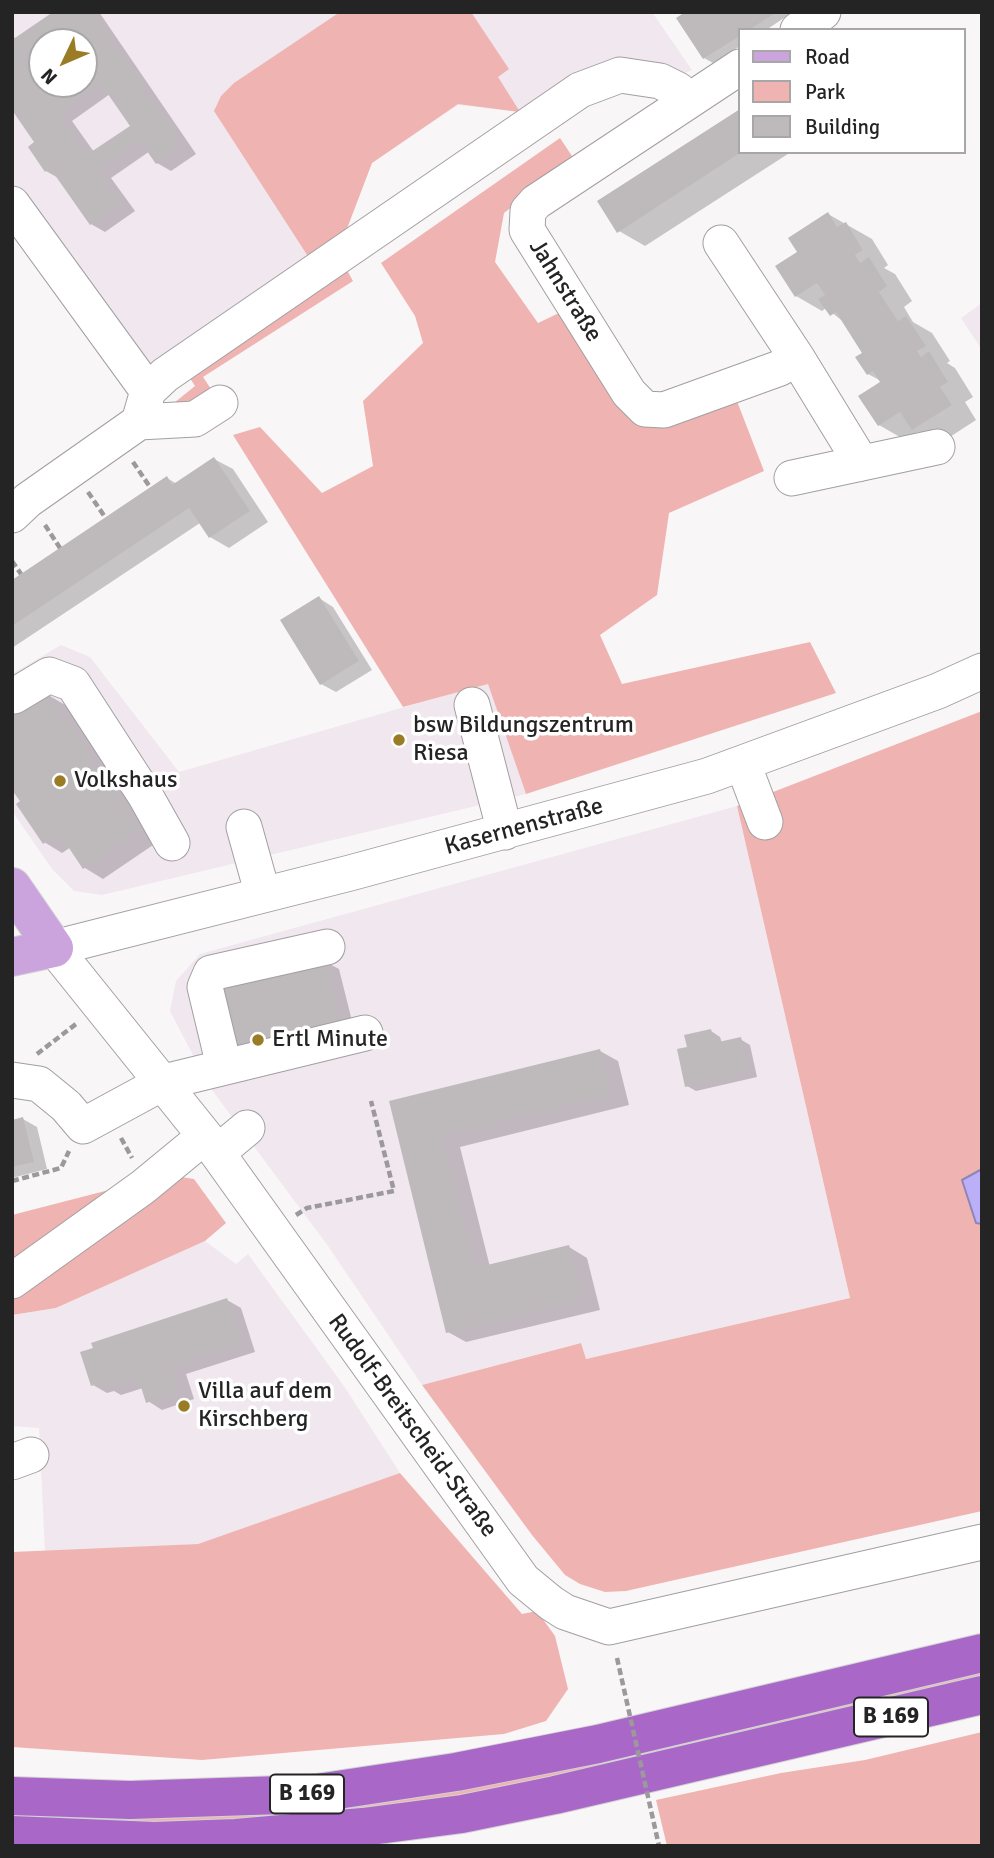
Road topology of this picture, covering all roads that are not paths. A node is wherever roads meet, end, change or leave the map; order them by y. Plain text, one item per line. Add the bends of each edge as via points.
1 (823, 12) edge
2 (801, 28) edge
3 (738, 68) edge
4 (686, 102) junction
5 (12, 204) edge
6 (721, 243) dead end
7 (797, 358) junction
8 (220, 403) dead end
9 (144, 407) junction
10 (937, 447) dead end
11 (858, 464) junction
12 (792, 478) dead end
13 (12, 515) edge
14 (982, 671) edge
15 (14, 696) dead end
16 (472, 705) dead end
17 (743, 765) junction
18 (765, 822) dead end
19 (244, 827) dead end
20 (505, 832) junction
21 (172, 844) dead end
22 (12, 887) edge
23 (263, 895) junction
24 (327, 947) dead end
25 (54, 948) junction
26 (12, 957) edge
27 (365, 1033) dead end
28 (224, 1066) junction
29 (25, 1082) edge
30 (164, 1082) junction
31 (247, 1128) dead end
32 (211, 1145) junction
33 (12, 1281) edge
34 (982, 1542) edge
35 (982, 1653) edge
36 (982, 1695) edge
37 (12, 1796) edge
38 (12, 1835) edge

1 - 2 street
3 - 4 street, Jahnstraße
4 - 7 street, Jahnstraße via 536,202 528,211 529,236 629,393 645,409 664,410
4 - 9 street via 678,90 660,81 620,75 580,90 165,375
5 - 9 street
6 - 7 street
7 - 11 street
8 - 9 street via 195,419
9 - 13 street
10 - 11 street
11 - 12 street
14 - 17 street, Kasernenstraße
15 - 21 street via 49,675 73,684
16 - 20 street
17 - 18 street
17 - 20 street, Kasernenstraße
19 - 23 street
20 - 23 street, Kasernenstraße
22 - 25 main road, Rudolf-Breitscheid-Straße
23 - 25 street, Kasernenstraße
24 - 28 street via 211,973 205,987
25 - 26 main road
25 - 30 street, Rudolf-Breitscheid-Straße
27 - 28 street
28 - 30 street
29 - 30 street via 94,1120
30 - 32 street, Rudolf-Breitscheid-Straße
31 - 32 street
32 - 33 street via 143,1187
32 - 34 street, Rudolf-Breitscheid-Straße via 523,1580 565,1612 609,1627
35 - 37 highway, B 169 via 598,1744 324,1792 210,1799
36 - 38 highway, B 169 via 462,1814 223,1838 154,1841

